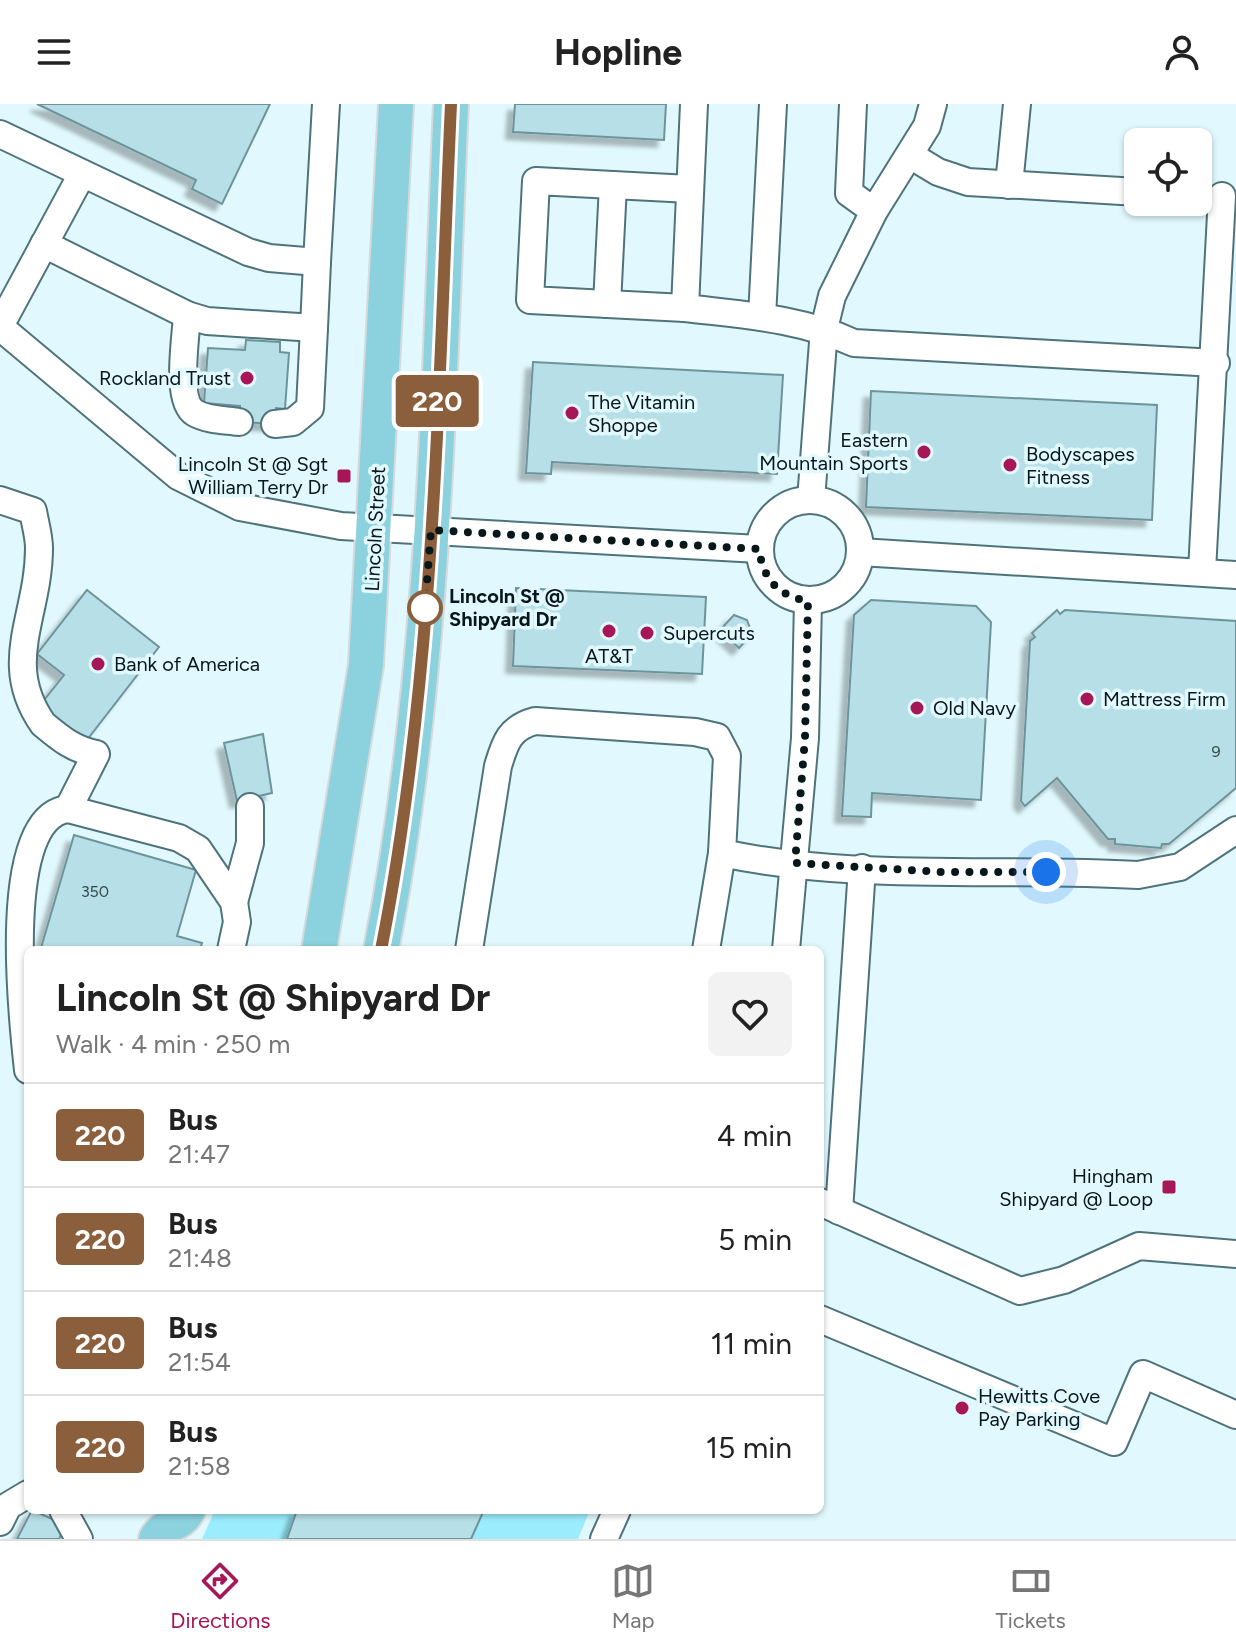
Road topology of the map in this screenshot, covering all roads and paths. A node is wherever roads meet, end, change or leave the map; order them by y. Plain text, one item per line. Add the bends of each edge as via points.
1 (326, 104) edge
2 (396, 104) edge
3 (451, 104) edge
4 (694, 104) edge
5 (773, 104) edge
6 (853, 104) edge
7 (933, 104) edge
8 (1017, 104) edge
9 (0, 134) edge
10 (910, 155) junction
11 (82, 174) junction
12 (613, 185) junction
13 (1009, 185) junction
14 (690, 189) junction
15 (1124, 191) edge
16 (1219, 196) edge
17 (874, 211) junction
18 (44, 244) junction
19 (317, 262) junction
20 (607, 304) junction
21 (685, 308) junction
22 (187, 315) junction
23 (762, 317) junction
24 (0, 327) edge
25 (314, 328) junction
26 (824, 329) junction
27 (1216, 363) junction
28 (239, 422) dead end
29 (275, 424) dead end
30 (0, 500) edge
31 (811, 500) junction
32 (376, 528) junction
33 (431, 530) junction
34 (759, 549) junction
35 (860, 552) junction
36 (1202, 571) junction
37 (1235, 574) edge
38 (808, 601) junction
39 (250, 807) dead end
40 (68, 809) junction
41 (1236, 830) edge
42 (722, 853) junction
43 (795, 863) junction
44 (862, 868) junction
45 (234, 902) junction
46 (232, 946) edge
47 (320, 946) edge
48 (382, 946) edge
49 (470, 946) edge
50 (707, 946) edge
51 (786, 946) edge
52 (24, 1035) edge
53 (830, 1206) edge
54 (1236, 1254) edge
55 (824, 1321) edge
56 (1236, 1415) edge
57 (24, 1496) edge
58 (65, 1514) edge
59 (186, 1514) edge
60 (615, 1514) edge
61 (0, 1522) edge
62 (156, 1527) edge
63 (79, 1539) edge
64 (604, 1539) edge

1 - 19 street
2 - 32 main road, Lincoln Street
3 - 33 main road
4 - 14 street
5 - 23 street
6 - 17 street via 849,193
7 - 10 street
8 - 13 street
9 - 11 street
10 - 13 street via 952,179
10 - 17 street
11 - 18 street
11 - 19 street via 248,252
12 - 14 street
12 - 20 street
12 - 20 street via 536,181 530,300
13 - 15 street
14 - 21 street
16 - 27 street
17 - 26 street via 832,296
18 - 22 street
18 - 24 street
19 - 25 street
20 - 21 street
21 - 23 street
22 - 25 street
22 - 28 street via 187,407
23 - 26 street
24 - 32 street via 168,468 212,494 240,507
25 - 29 street via 310,408 293,422
26 - 27 street via 854,343
26 - 31 street
27 - 36 street
30 - 40 street via 33,511 39,548 7,651 7,670 30,714 74,749 96,754
31 - 34 street via 795,502 770,520
31 - 35 street via 840,510 851,522
32 - 33 street
32 - 47 main road, Lincoln Street via 366,665
33 - 34 street
33 - 48 main road via 411,773
34 - 38 street via 770,582 783,594
35 - 36 street
35 - 38 street via 847,584 833,595
36 - 37 street
38 - 43 street
39 - 45 street via 250,843
40 - 45 street via 179,838 198,849
40 - 52 street via 38,822 18,873 13,938
41 - 44 street via 1180,867 1155,873
42 - 43 street
42 - 49 street via 727,756 717,737 650,728 535,721 521,725 505,742 498,766
42 - 50 street
43 - 44 street
43 - 51 street
44 - 53 street
45 - 46 street
53 - 54 street via 1020,1291 1064,1280 1139,1246
55 - 56 street via 1114,1442 1143,1374
57 - 61 street via 8,1506
58 - 63 street
59 - 62 main road
60 - 64 street

